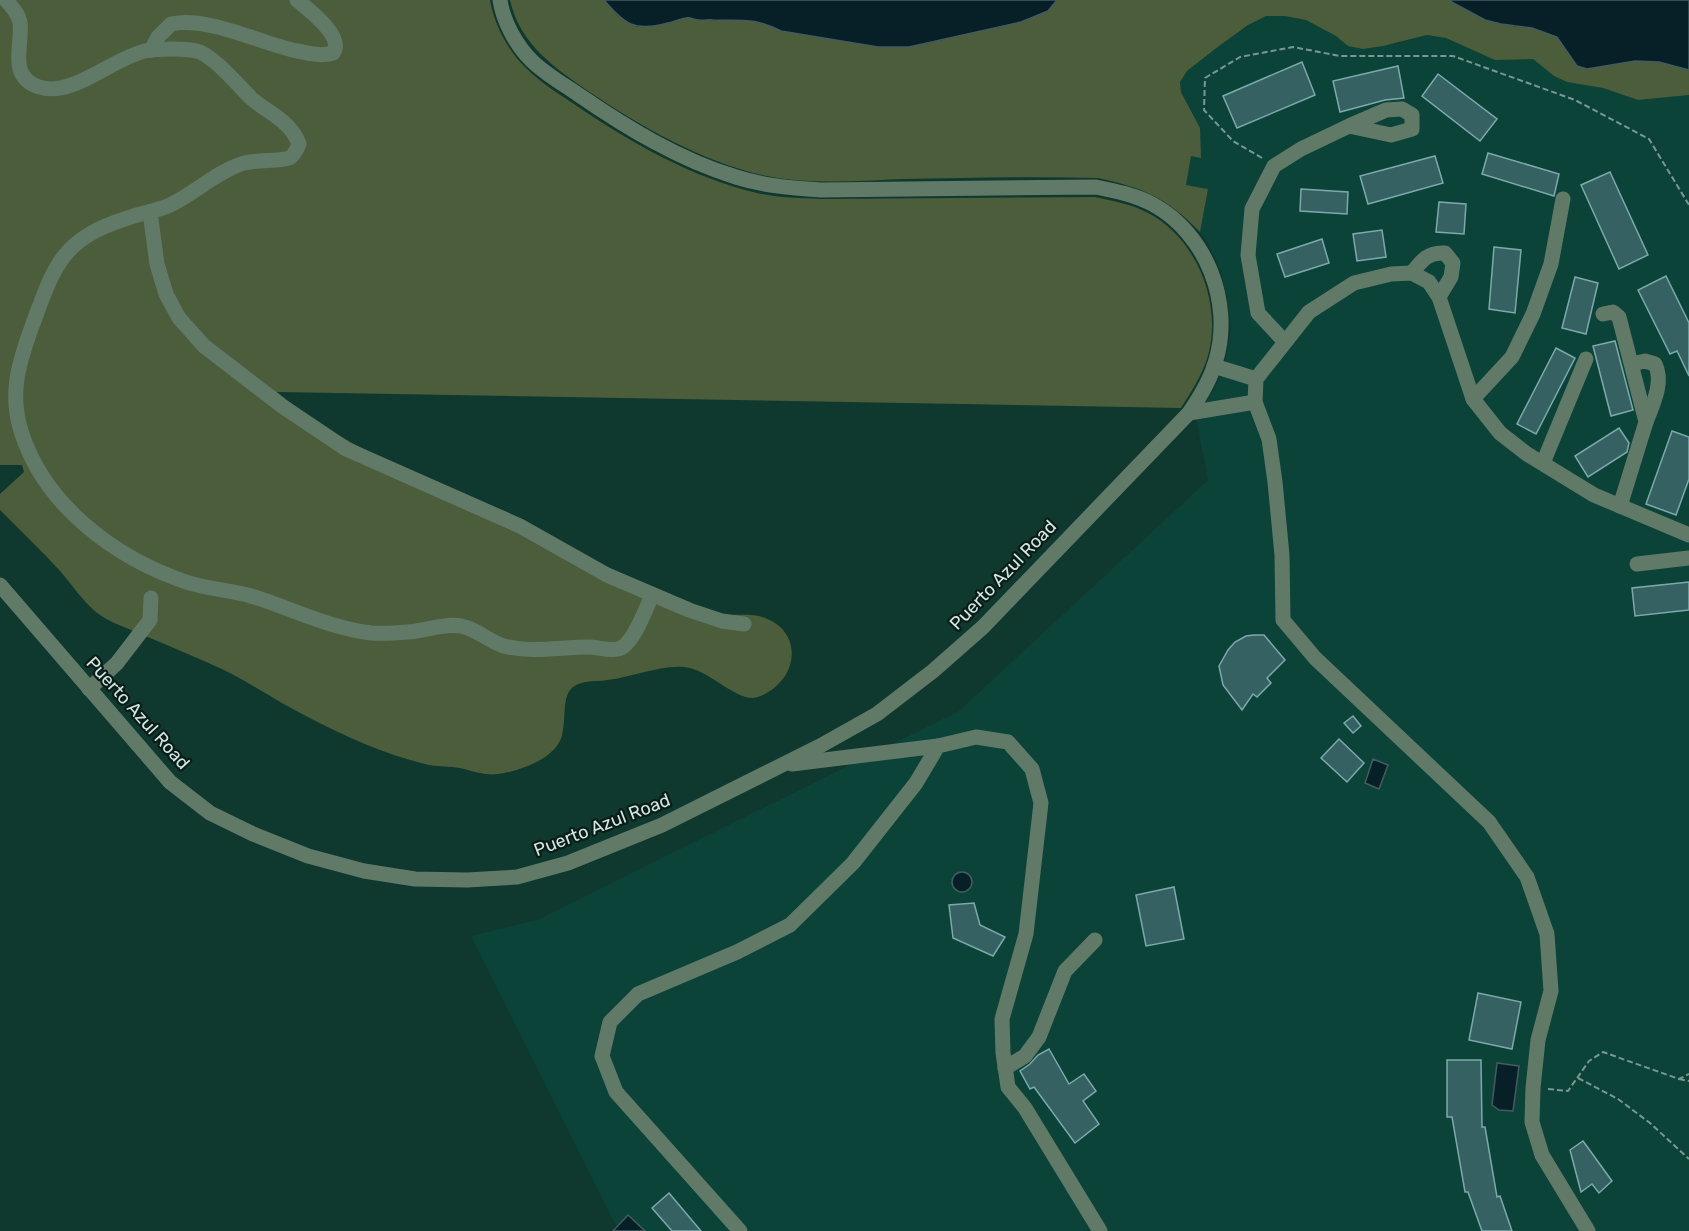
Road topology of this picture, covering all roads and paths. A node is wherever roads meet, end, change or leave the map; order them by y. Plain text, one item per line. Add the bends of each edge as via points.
1 (6, 0) edge
2 (297, 0) edge
3 (500, 0) edge
4 (151, 50) junction
5 (1349, 126) dead end
6 (1274, 165) junction
7 (1563, 199) dead end
8 (1689, 205) edge
9 (150, 212) junction
10 (1412, 273) junction
11 (1439, 297) junction
12 (1603, 314) dead end
13 (1285, 342) junction
14 (1586, 359) dead end
15 (1632, 364) junction
16 (1214, 366) junction
17 (1256, 379) junction
18 (1473, 399) junction
19 (1255, 402) junction
20 (1189, 413) junction
21 (1646, 422) junction
22 (1543, 463) junction
23 (1620, 506) junction
24 (1689, 535) edge
25 (1689, 558) edge
26 (1637, 564) dead end
27 (0, 585) edge
28 (652, 595) junction
29 (151, 598) dead end
30 (744, 624) dead end
31 (89, 689) junction
32 (938, 746) junction
33 (781, 765) junction
34 (1095, 940) dead end
35 (1005, 1068) junction
36 (1689, 1074) edge
37 (1577, 1077) junction
38 (1679, 1079) junction
39 (1689, 1081) edge
40 (1533, 1088) junction
41 (1689, 1159) edge
42 (740, 1231) edge
43 (1100, 1231) edge
44 (1588, 1231) edge

1 - 4 street via 20,21 20,70 38,87 60,88
2 - 4 street via 332,35 336,43 333,53 319,55 283,48 193,22 171,24
3 - 16 street, Puerto Azul Road via 518,44 553,78 631,129 734,177 777,187 821,190 1096,187 1153,204 1192,236 1212,275 1221,329
4 - 9 street via 199,52 260,106 282,120 296,134 299,144 289,158 239,164 166,207
5 - 6 street
6 - 8 path via 1233,141 1204,110 1205,78 1240,57 1293,47 1340,56 1453,56 1575,100 1649,139
6 - 13 street via 1252,209 1248,255 1258,313
7 - 18 street via 1551,264 1533,314 1512,357
9 - 28 street via 157,264 179,318 204,346 282,406 346,448 520,526 582,562
9 - 28 street via 96,231 64,254 43,298 16,376 15,402 21,434 38,470 86,528 152,568 188,583 252,597 300,615 372,633 457,625 506,646 619,649 628,644
10 - 11 street via 1429,282
10 - 11 street via 1432,252 1445,253 1453,263 1451,277
10 - 13 street via 1354,283 1309,312
11 - 18 street
12 - 15 street via 1613,312 1618,317
13 - 17 street
14 - 22 street
15 - 21 street
15 - 21 street via 1645,361 1655,364 1658,371 1656,396
16 - 17 street
16 - 20 street, Puerto Azul Road
17 - 19 street
18 - 22 street via 1500,433
19 - 20 street
19 - 40 street via 1269,439 1275,482 1283,620 1315,658 1489,822 1527,877 1547,934 1551,991 1538,1040
20 - 33 street, Puerto Azul Road via 983,627 878,714
21 - 23 street
22 - 23 street via 1594,495
23 - 24 street
25 - 26 street
27 - 31 street, Puerto Azul Road
28 - 30 street via 722,621
29 - 31 street via 150,620 117,663
31 - 33 street, Puerto Azul Road via 170,782 210,813 308,856 415,879 517,877 568,863 662,825
32 - 33 street
32 - 35 street via 976,737 1008,742 1032,769 1041,803 1026,934 1002,1018
32 - 42 street via 916,783 853,863 789,925 638,994 610,1022 602,1056 616,1092
34 - 35 street via 1065,971 1039,1037 1025,1056
35 - 43 street via 1008,1087 1025,1108
36 - 38 path
37 - 38 path via 1589,1061 1603,1052
37 - 40 path via 1568,1091
37 - 41 path via 1618,1099
38 - 39 path
40 - 44 street via 1532,1122 1542,1155

